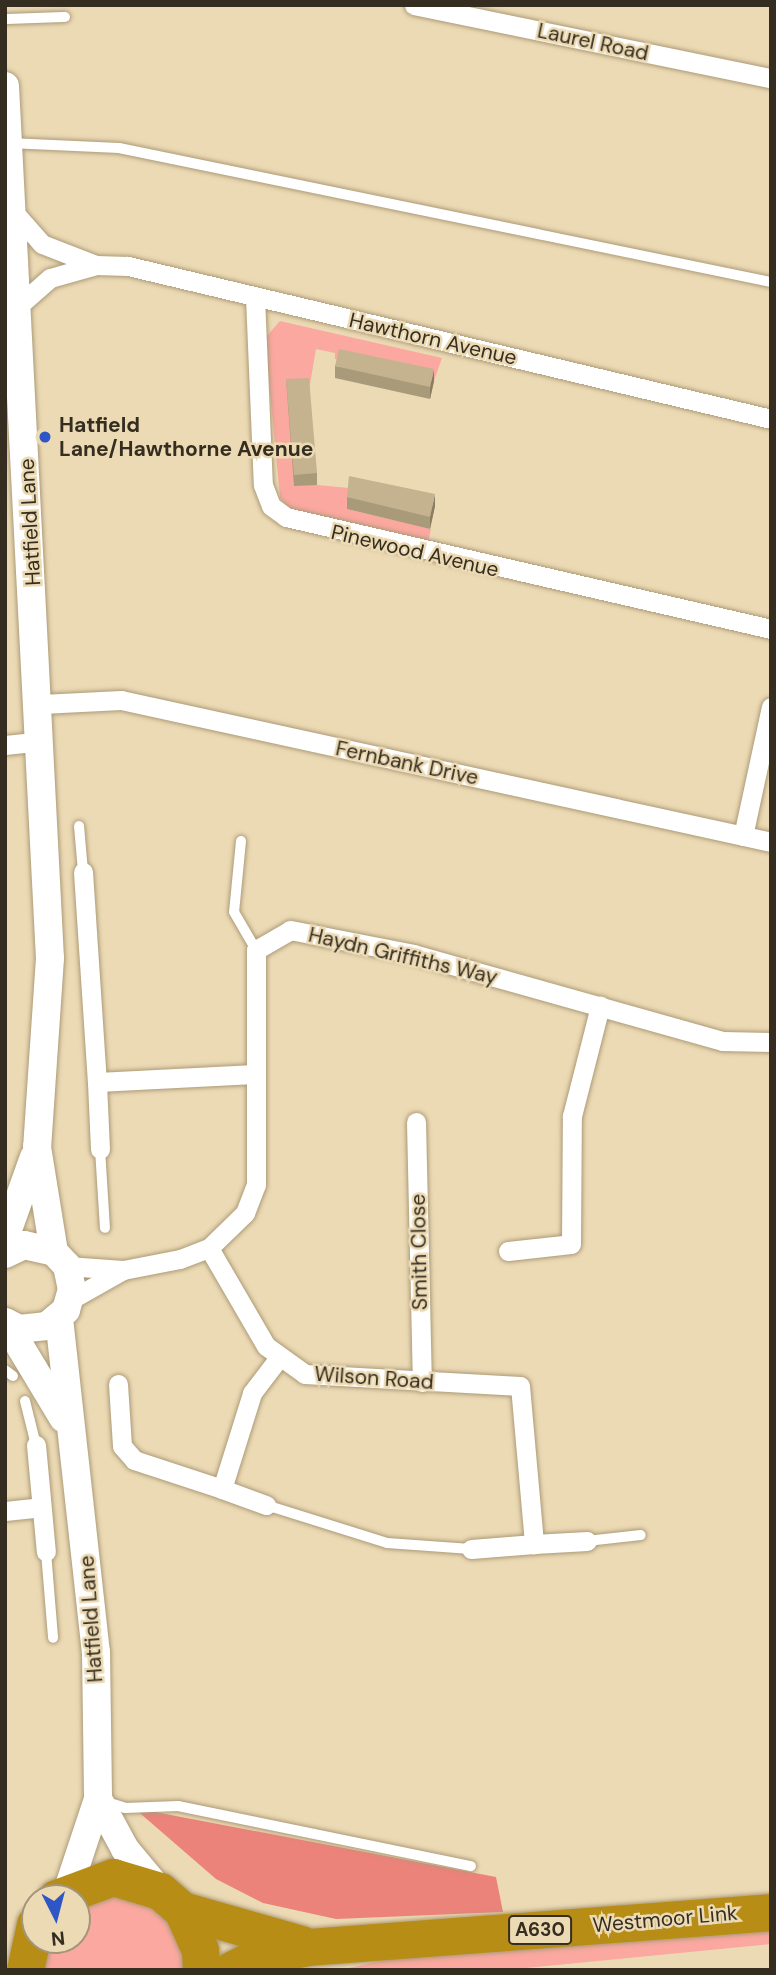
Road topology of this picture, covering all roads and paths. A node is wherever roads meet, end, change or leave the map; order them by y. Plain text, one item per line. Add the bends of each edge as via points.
1 (414, 5) edge
2 (65, 16) dead end
3 (5, 19) edge
4 (771, 78) edge
5 (5, 86) edge
6 (7, 131) edge
7 (12, 210) junction
8 (96, 265) junction
9 (771, 282) edge
10 (255, 297) junction
11 (17, 307) junction
12 (771, 419) edge
13 (771, 629) edge
14 (41, 704) junction
15 (771, 707) edge
16 (42, 741) junction
17 (5, 745) edge
18 (79, 826) dead end
19 (743, 836) junction
20 (241, 841) dead end
21 (771, 842) edge
22 (83, 872) joint
23 (256, 950) junction
24 (600, 1006) junction
25 (771, 1042) edge
26 (255, 1074) junction
27 (97, 1082) junction
28 (416, 1122) dead end
29 (37, 1147) junction
30 (100, 1149) joint
31 (104, 1227) dead end
32 (5, 1238) edge
33 (209, 1248) junction
34 (508, 1251) dead end
35 (5, 1254) edge
36 (60, 1259) junction
37 (123, 1270) junction
38 (65, 1309) junction
39 (6, 1322) edge
40 (278, 1359) junction
41 (422, 1382) junction
42 (118, 1384) dead end
43 (25, 1401) dead end
44 (72, 1440) junction
45 (36, 1445) joint
46 (222, 1489) junction
47 (266, 1505) joint
48 (41, 1507) junction
49 (5, 1511) edge
50 (640, 1535) dead end
51 (587, 1541) joint
52 (534, 1544) junction
53 (471, 1549) joint
54 (46, 1552) joint
55 (53, 1638) dead end
56 (98, 1799) junction
57 (471, 1866) dead end
58 (66, 1884) edge
59 (91, 1884) edge
60 (171, 1900) junction
61 (771, 1912) edge
62 (21, 1921) edge
63 (5, 1928) edge
64 (308, 1947) junction
65 (201, 1970) edge
66 (231, 1970) edge

1 - 4 street, Laurel Road
2 - 3 lane
5 - 6 street, Hatfield Lane
6 - 7 street, Hatfield Lane
6 - 9 lane via 119,148
7 - 8 street, Hawthorn Avenue via 42,244
7 - 11 street, Hatfield Lane
8 - 10 street, Hawthorn Avenue via 128,266
8 - 11 street, Hawthorn Avenue via 50,278
10 - 12 street, Hawthorn Avenue
10 - 13 street, Pinewood Avenue via 263,485 271,506 286,517
11 - 14 street, Hatfield Lane
14 - 16 street, Hatfield Lane
14 - 19 street, Fernbank Drive via 121,701
15 - 19 street
16 - 17 street
16 - 29 street, Hatfield Lane via 50,958
18 - 22 lane
19 - 21 street, Fernbank Drive
20 - 23 lane via 234,912
22 - 27 street
23 - 24 street, Haydn Griffiths Way via 290,930 413,954
23 - 26 street
24 - 25 street, Haydn Griffiths Way via 722,1041
24 - 34 street via 572,1116 571,1244
26 - 27 street
26 - 33 street via 256,1185 245,1213
27 - 30 street
28 - 41 street, Smith Close
29 - 32 street
29 - 36 street, Hatfield Lane
30 - 31 lane
33 - 37 street
33 - 40 street
35 - 36 street via 24,1245
36 - 37 street
36 - 38 street, Hatfield Lane
37 - 38 street
38 - 39 street via 33,1330
38 - 44 street, Hatfield Lane
39 - 44 street, Hatfield Lane via 46,1382
40 - 41 street, Wilson Road via 305,1374
40 - 46 street via 252,1393
41 - 52 street, Wilson Road via 520,1386
42 - 46 street via 122,1446 134,1460
43 - 45 lane
44 - 56 street, Hatfield Lane via 96,1651
45 - 48 street
46 - 47 street
47 - 53 lane via 387,1544
48 - 49 street
48 - 54 street
50 - 51 lane
51 - 52 street
52 - 53 street
54 - 55 lane
56 - 57 lane via 125,1808 178,1806
56 - 58 street, Hatfield Lane
56 - 60 street, Hatfield Lane via 125,1849
59 - 60 highway, Westmoor Link via 113,1877
60 - 64 highway, Westmoor Link / A630
60 - 65 highway via 201,1950
61 - 64 highway, Westmoor Link / A630
62 - 63 highway
64 - 66 highway, Westmoor Link / A630

